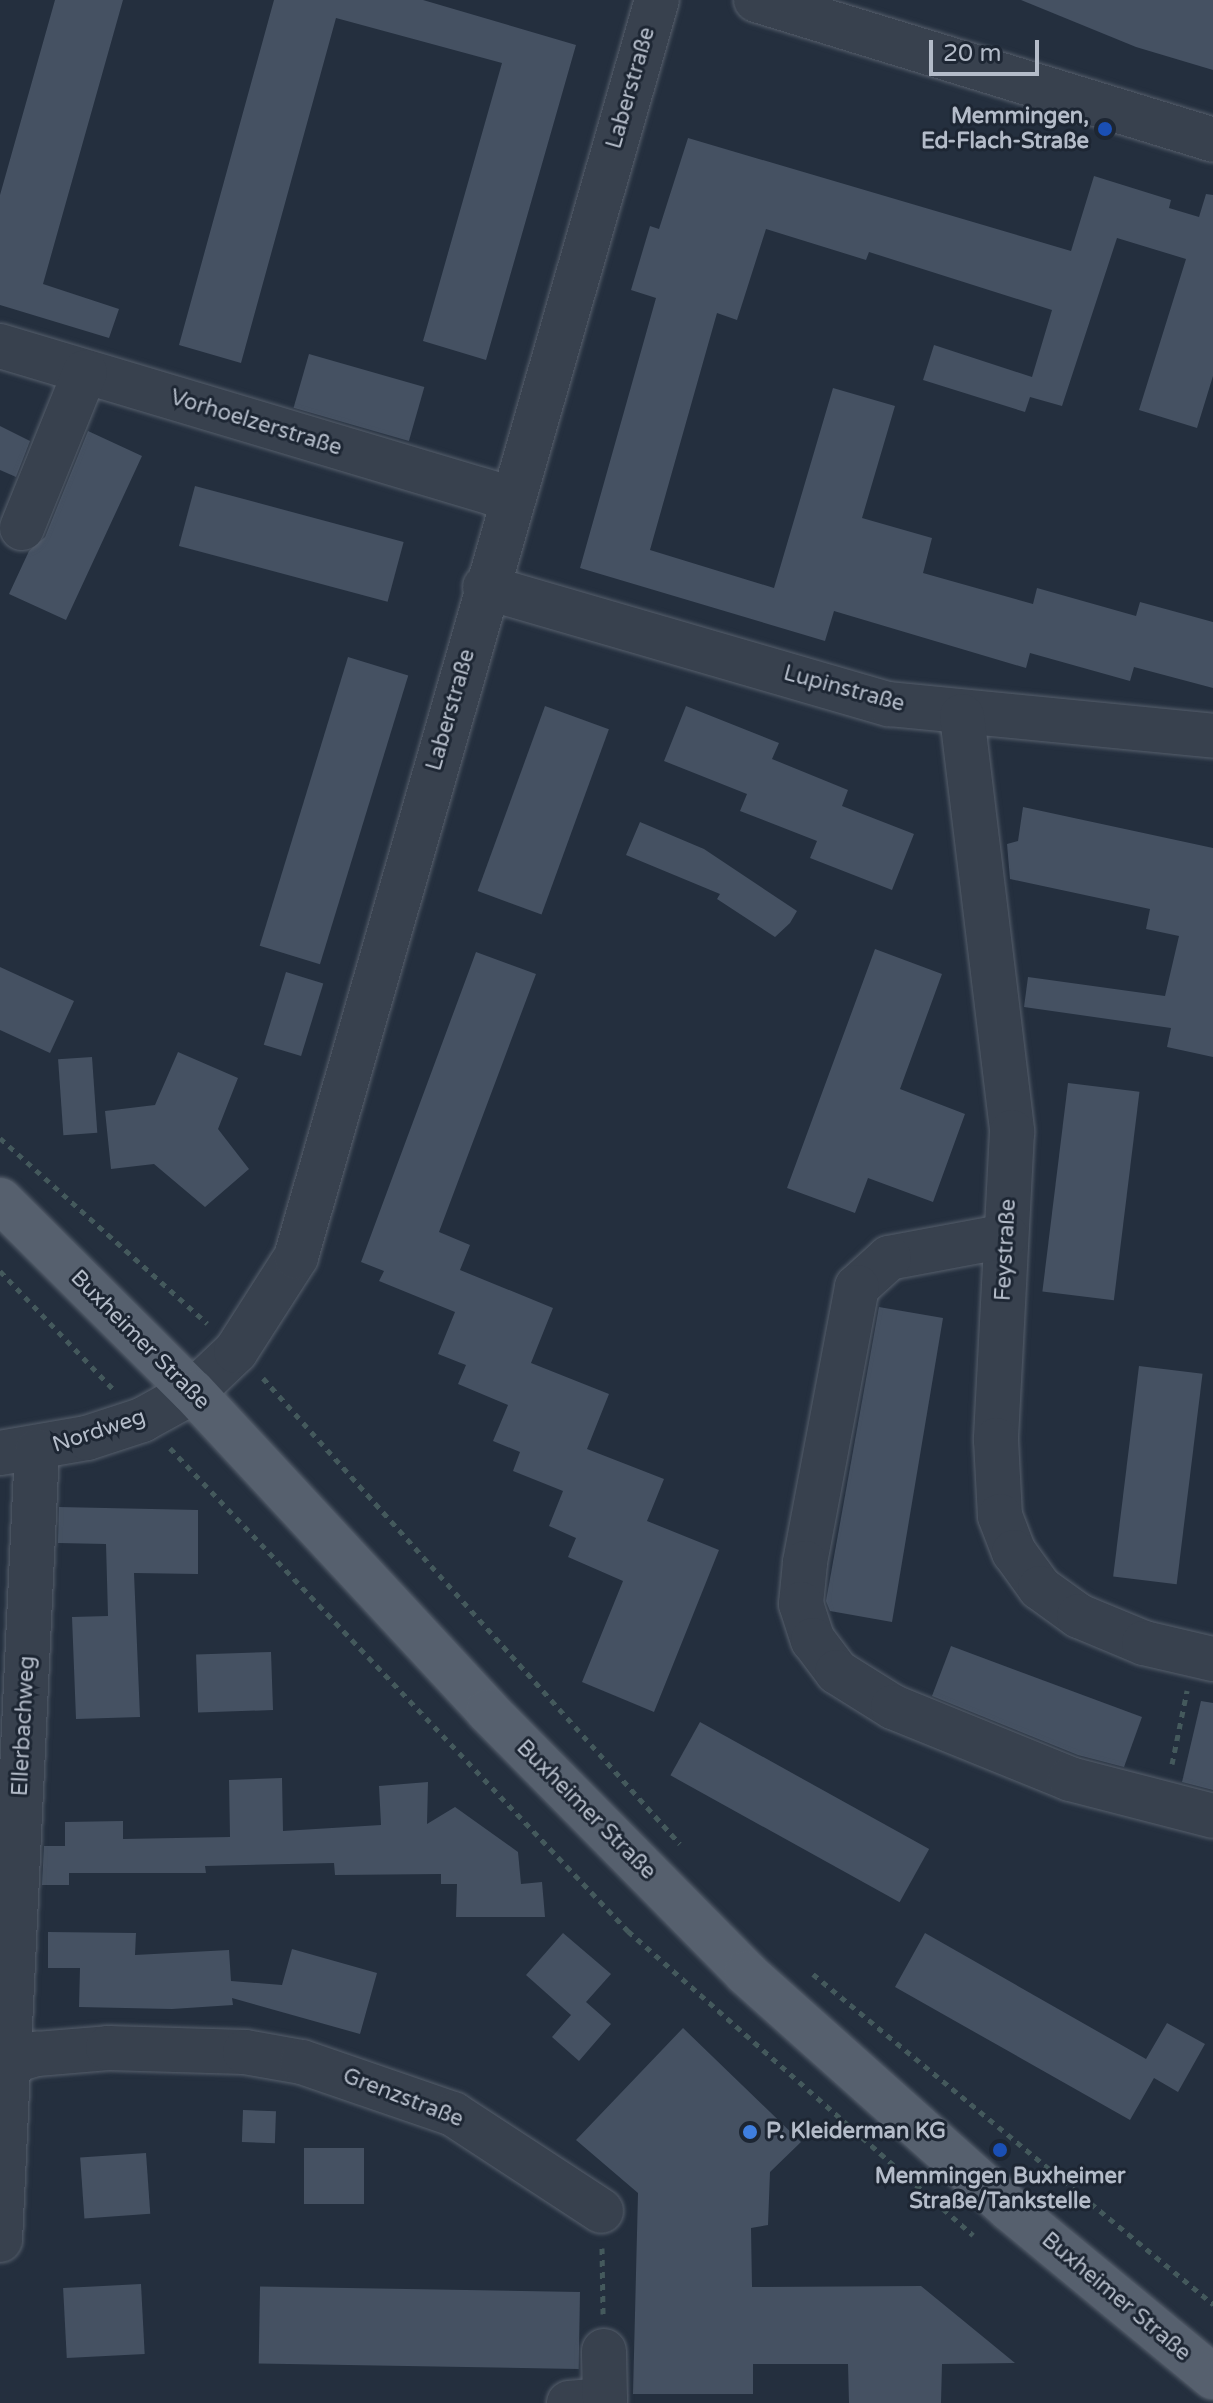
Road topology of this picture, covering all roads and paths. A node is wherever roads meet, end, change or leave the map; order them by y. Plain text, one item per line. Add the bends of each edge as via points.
1 (657, 0) edge
2 (756, 0) edge
3 (1213, 140) edge
4 (0, 346) edge
5 (85, 372) junction
6 (512, 499) junction
7 (22, 528) dead end
8 (485, 587) junction
9 (962, 716) junction
10 (1213, 736) edge
11 (0, 1138) edge
12 (0, 1200) edge
13 (1006, 1236) junction
14 (146, 1266) dead end
15 (0, 1271) edge
16 (53, 1325) dead end
17 (193, 1392) junction
18 (303, 1419) dead end
19 (19, 1452) edge
20 (1204, 1657) edge
21 (1163, 1804) junction
22 (1213, 1816) edge
23 (687, 1851) dead end
24 (799, 1962) dead end
25 (3, 2064) edge
26 (601, 2211) joint
27 (0, 2240) edge
28 (1213, 2304) edge
29 (604, 2351) joint
30 (1213, 2377) edge
31 (569, 2403) edge

1 - 6 street, Laberstraße
2 - 3 street
4 - 5 street, Vorhoelzerstraße
5 - 6 street, Vorhoelzerstraße
5 - 7 street
6 - 8 street, Laberstraße
8 - 9 street, Lupinstraße via 889,704
8 - 17 street, Laberstraße via 296,1257 244,1341
9 - 10 street, Lupinstraße
9 - 13 street, Feystraße via 1009,1074
11 - 14 path
12 - 17 main road, Buxheimer Straße
13 - 20 street, Feystraße via 996,1440 1000,1516 1014,1552 1040,1588 1079,1616
13 - 21 street via 889,1258 857,1287 801,1604 813,1640 860,1690 1070,1779
15 - 16 path
17 - 19 street, Nordweg via 142,1420
17 - 30 main road, Buxheimer Straße via 488,1711 746,1973 1010,2209
18 - 23 path
19 - 25 street, Ellerbachweg
20 - 21 path
21 - 22 street
24 - 28 path
25 - 26 street, Grenzstraße via 108,2048 245,2052 302,2062 453,2114
25 - 27 street, Ellerbachweg
26 - 29 path
29 - 31 street via 605,2400

